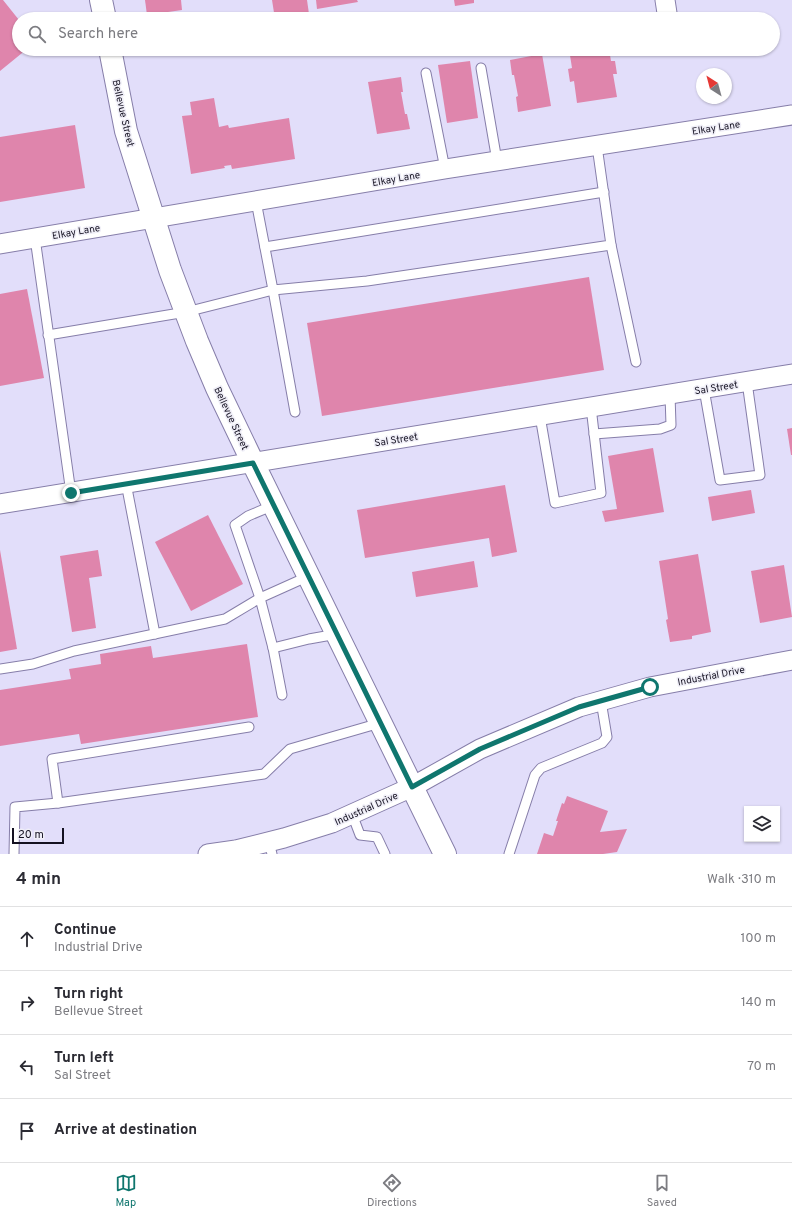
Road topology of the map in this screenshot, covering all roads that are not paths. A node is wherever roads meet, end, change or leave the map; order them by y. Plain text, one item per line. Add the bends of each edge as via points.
1 (101, 0) edge
2 (104, 12) edge
3 (111, 56) edge
4 (481, 68) dead end
5 (426, 73) dead end
6 (792, 115) edge
7 (597, 146) junction
8 (497, 161) junction
9 (445, 169) junction
10 (604, 192) junction
11 (256, 201) junction
12 (154, 218) junction
13 (35, 238) junction
14 (0, 244) edge
15 (611, 245) junction
16 (265, 247) junction
17 (273, 290) junction
18 (186, 312) junction
19 (48, 336) junction
20 (636, 362) dead end
21 (792, 374) edge
22 (747, 382) junction
23 (704, 389) junction
24 (670, 394) junction
25 (591, 408) junction
26 (295, 412) dead end
27 (540, 416) junction
28 (594, 434) junction
29 (253, 463) junction
30 (126, 484) junction
31 (71, 493) junction
32 (0, 504) edge
33 (274, 505) junction
34 (308, 576) junction
35 (260, 598) junction
36 (155, 634) junction
37 (337, 634) junction
38 (273, 648) junction
39 (792, 660) edge
40 (0, 669) edge
41 (282, 695) dead end
42 (601, 701) junction
43 (380, 723) junction
44 (249, 727) dead end
45 (412, 787) junction
46 (58, 803) junction
47 (352, 814) junction
48 (270, 848) edge
49 (14, 854) edge
50 (208, 854) edge
51 (385, 854) edge
52 (445, 854) edge
53 (509, 854) edge

1 - 2 street
3 - 12 street, Bellevue Street via 126,130
4 - 8 lane
5 - 9 lane
6 - 7 street, Elkay Lane
7 - 8 street, Elkay Lane
7 - 10 lane
8 - 9 street, Elkay Lane
9 - 11 street, Elkay Lane
10 - 15 lane
10 - 16 lane
11 - 12 street, Elkay Lane
11 - 16 lane
12 - 13 street, Elkay Lane
12 - 18 street, Bellevue Street
13 - 14 street, Elkay Lane
13 - 19 lane
15 - 17 lane via 367,282
15 - 20 lane
16 - 17 lane
17 - 18 lane
17 - 26 lane
18 - 19 lane
18 - 29 street, Bellevue Street via 217,388
19 - 31 lane
21 - 22 street, Sal Street
22 - 23 street, Sal Street
22 - 23 lane via 760,475 720,480
23 - 24 street, Sal Street
24 - 25 street, Sal Street
24 - 28 lane via 671,425 660,429
25 - 27 street, Sal Street
25 - 28 lane
27 - 28 lane via 555,503 601,493
27 - 29 street, Sal Street
29 - 30 street, Sal Street
29 - 33 street, Bellevue Street
30 - 31 street, Sal Street
30 - 36 lane
31 - 32 street, Sal Street
33 - 34 street, Bellevue Street
33 - 35 lane via 248,516 235,525
34 - 35 lane
34 - 37 street, Bellevue Street
35 - 36 lane via 225,619
35 - 38 lane
36 - 40 lane via 74,651 33,664
37 - 38 lane
37 - 43 street, Bellevue Street
38 - 41 lane
39 - 42 street, Industrial Drive via 650,687
42 - 45 street, Industrial Drive via 579,707 480,749
42 - 53 lane via 607,737 602,742 541,768 535,775
43 - 45 street, Bellevue Street
43 - 46 lane via 290,749 264,774
44 - 46 lane via 52,759
45 - 47 street, Industrial Drive
45 - 52 street, Bellevue Street
46 - 49 lane via 15,807
47 - 48 street, Industrial Drive
47 - 51 lane via 360,835 377,837
48 - 50 street, Industrial Drive

